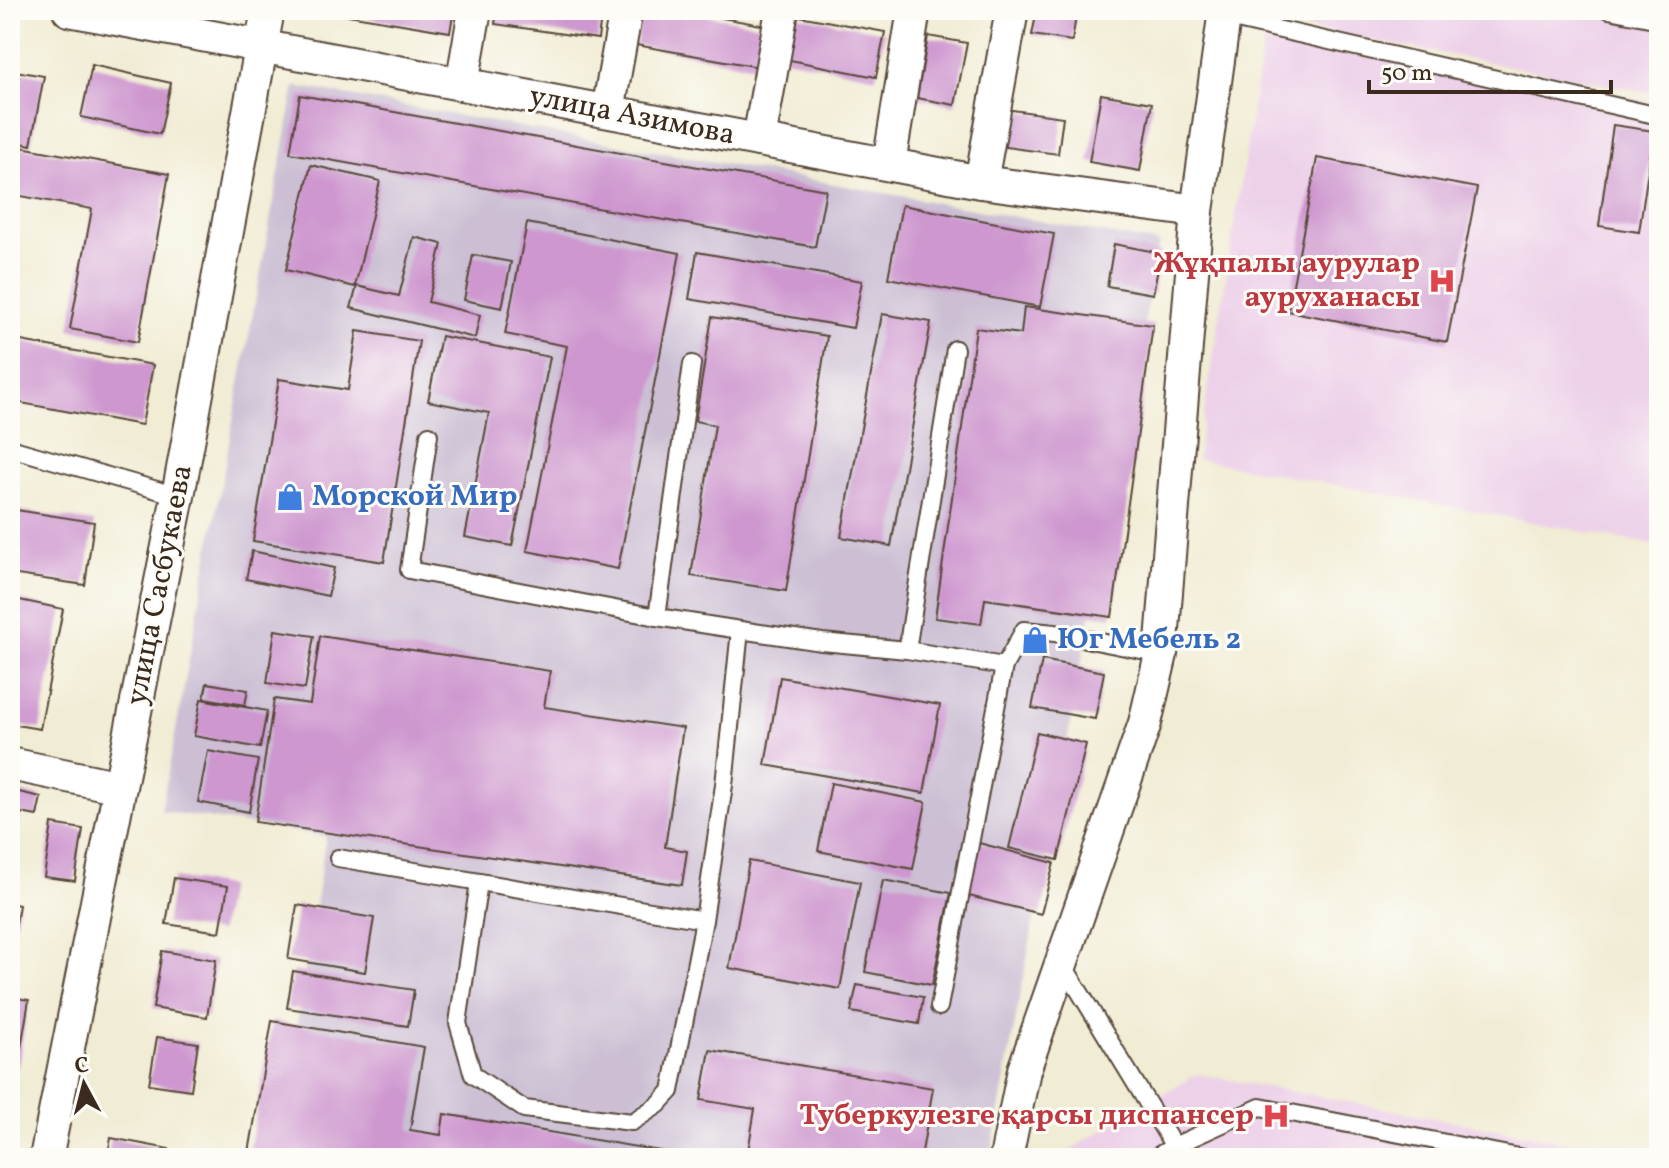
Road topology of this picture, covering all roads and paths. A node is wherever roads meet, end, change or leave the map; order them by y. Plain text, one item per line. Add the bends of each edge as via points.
1 (69, 10) edge
2 (268, 10) edge
3 (475, 10) edge
4 (626, 10) edge
5 (782, 10) edge
6 (914, 10) edge
7 (1012, 10) edge
8 (1609, 10) edge
9 (1225, 14) edge
10 (1659, 20) edge
11 (262, 46) junction
12 (462, 84) junction
13 (608, 111) junction
14 (1659, 116) edge
15 (759, 140) junction
16 (889, 164) junction
17 (981, 182) junction
18 (1197, 211) junction
19 (955, 349) dead end
20 (692, 364) dead end
21 (429, 435) dead end
22 (10, 448) edge
23 (178, 496) junction
24 (657, 617) junction
25 (740, 630) junction
26 (907, 650) junction
27 (1161, 654) junction
28 (1004, 666) junction
29 (10, 764) edge
30 (120, 787) junction
31 (338, 858) dead end
32 (479, 882) junction
33 (704, 920) junction
34 (1061, 962) junction
35 (939, 1007) dead end
36 (1464, 1146) junction
37 (1177, 1152) edge
38 (46, 1158) edge
39 (1006, 1158) edge
40 (1154, 1158) edge
41 (1445, 1158) edge
42 (1524, 1158) edge

1 - 11 street, улица Азимова
2 - 11 street, улица Сасбукаева
3 - 12 street
4 - 13 street
5 - 15 street
6 - 16 street
7 - 17 street
8 - 10 lane
9 - 14 lane
9 - 18 street
11 - 12 street, улица Азимова
11 - 23 street, улица Сасбукаева
12 - 13 street, улица Азимова
13 - 15 street, улица Азимова
15 - 16 street, улица Азимова
16 - 17 street, улица Азимова
17 - 18 street, улица Азимова
18 - 27 street
19 - 26 lane
20 - 24 lane
21 - 24 lane via 409,570
22 - 23 lane
23 - 30 street, улица Сасбукаева
24 - 25 lane
25 - 26 lane
25 - 33 lane
26 - 28 lane
27 - 28 lane via 1024,630
27 - 34 street via 1145,723
28 - 35 lane
29 - 30 street
30 - 38 street, улица Сасбукаева
31 - 32 lane
32 - 33 lane
32 - 33 lane via 458,1023 473,1075 524,1109 632,1122 658,1105 671,1091
34 - 37 lane
34 - 39 street via 1024,1070
36 - 37 lane via 1260,1107
36 - 41 lane
36 - 42 lane
37 - 40 lane

